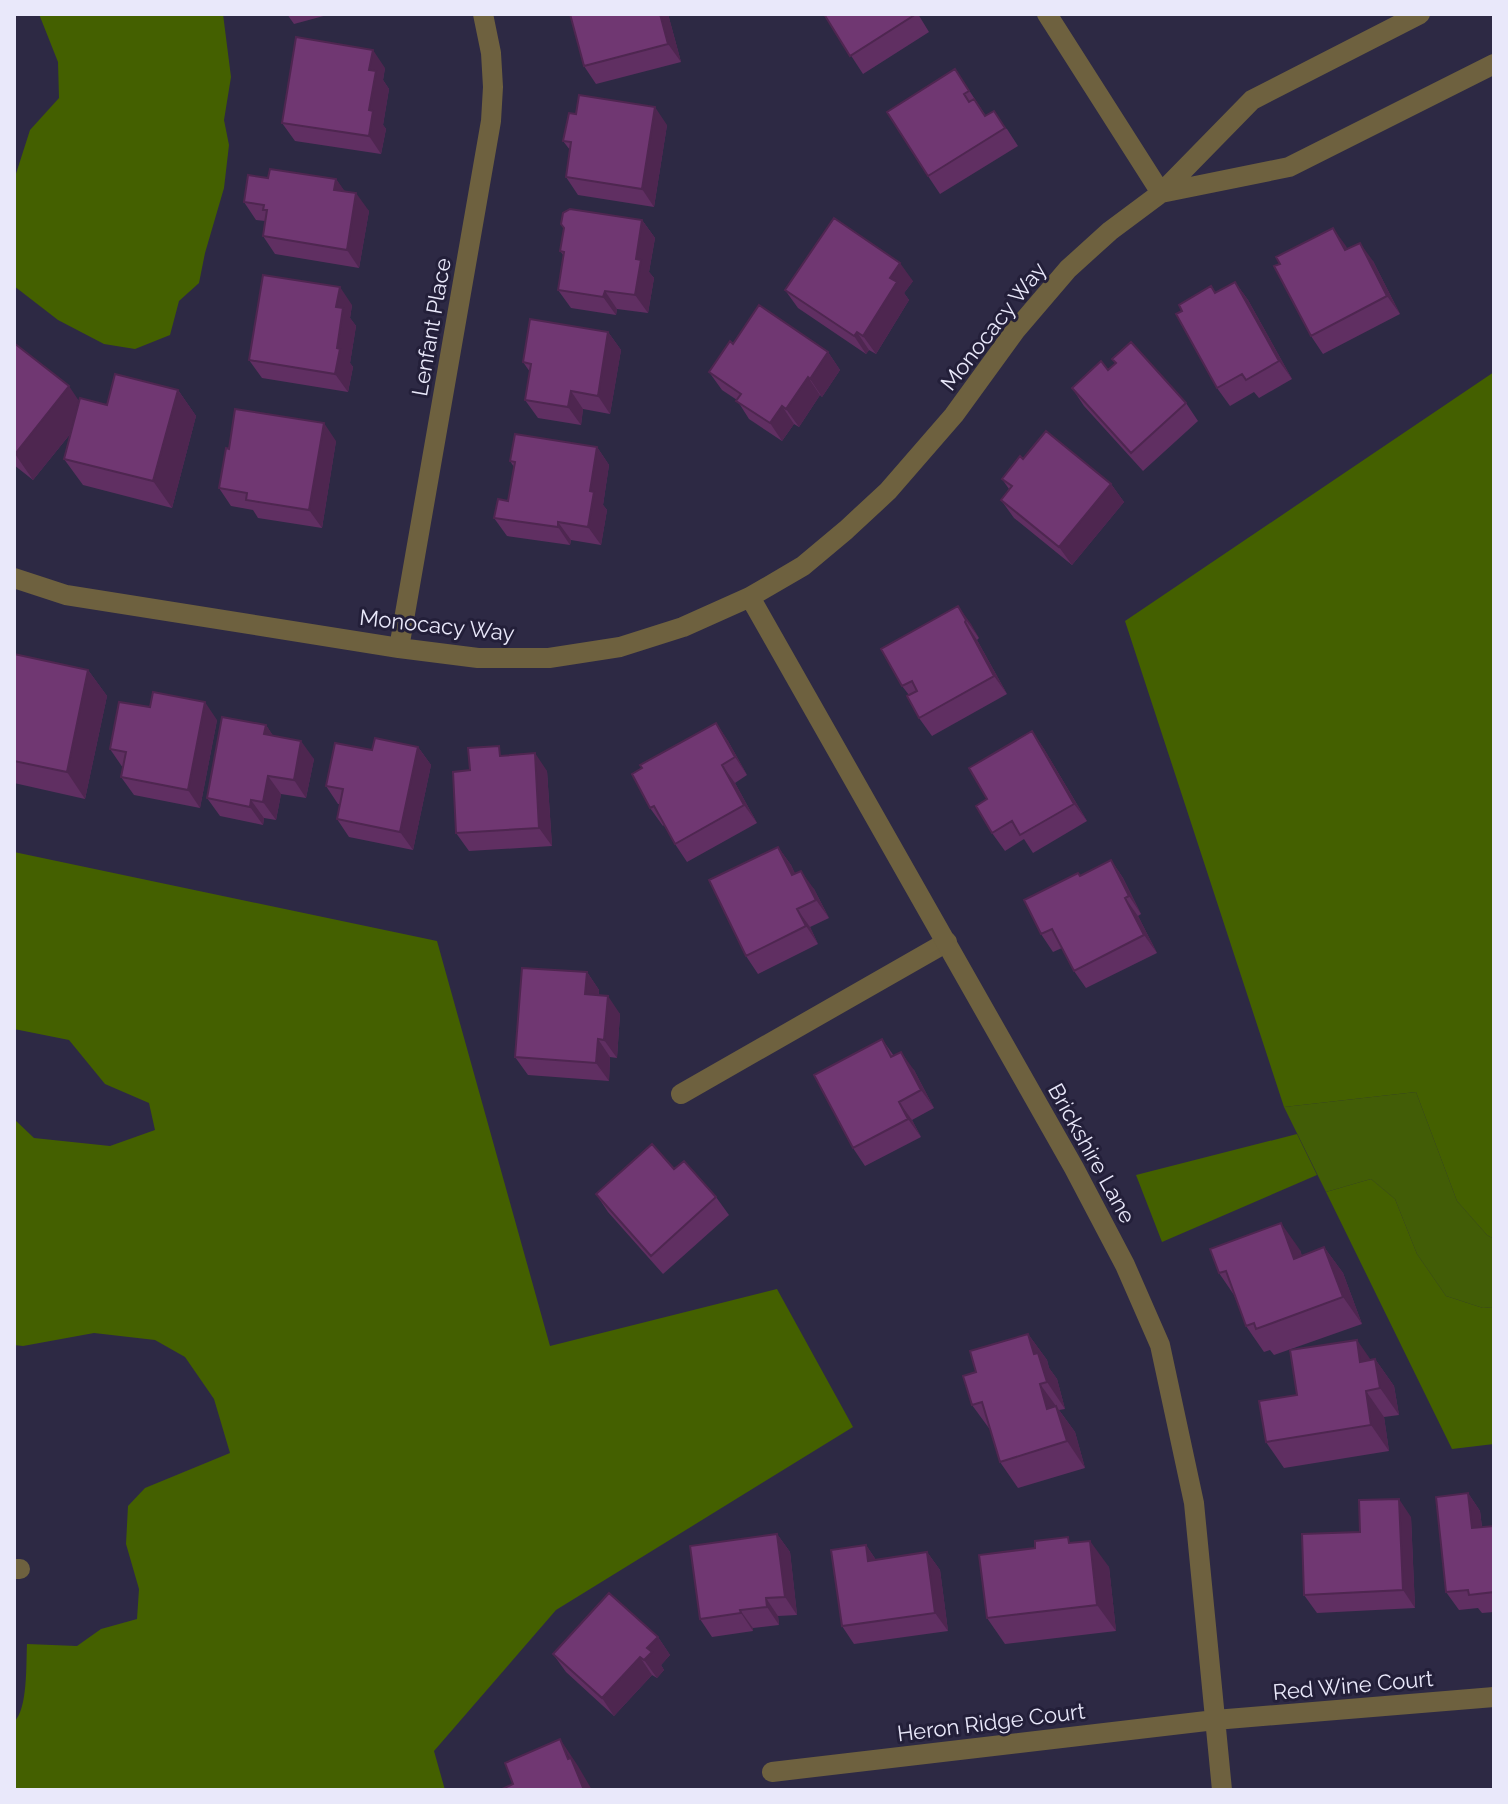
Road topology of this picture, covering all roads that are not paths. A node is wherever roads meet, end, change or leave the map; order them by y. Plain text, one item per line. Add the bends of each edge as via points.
1 (483, 14) edge
2 (1047, 14) edge
3 (1420, 14) edge
4 (1494, 64) edge
5 (1161, 193) junction
6 (14, 578) edge
7 (750, 597) junction
8 (399, 648) junction
9 (947, 942) junction
10 (681, 1094) dead end
11 (1494, 1697) edge
12 (1215, 1720) junction
13 (772, 1772) dead end
14 (1222, 1790) edge

1 - 8 street, Lenfant Place via 491,53 491,121
2 - 5 street
3 - 5 street, Monocacy Way via 1252,100
4 - 5 street, Monocacy Way via 1289,167
5 - 7 street, Monocacy Way via 1068,269 888,491 803,566
6 - 8 street, Monocacy Way via 66,595
7 - 8 street, Monocacy Way via 620,647 549,658 478,658
7 - 9 street, Brickshire Lane
9 - 10 street
9 - 12 street, Brickshire Lane via 1082,1182 1160,1345 1194,1503
11 - 12 street, Red Wine Court
12 - 13 street, Heron Ridge Court
12 - 14 street, Brickshire Lane

